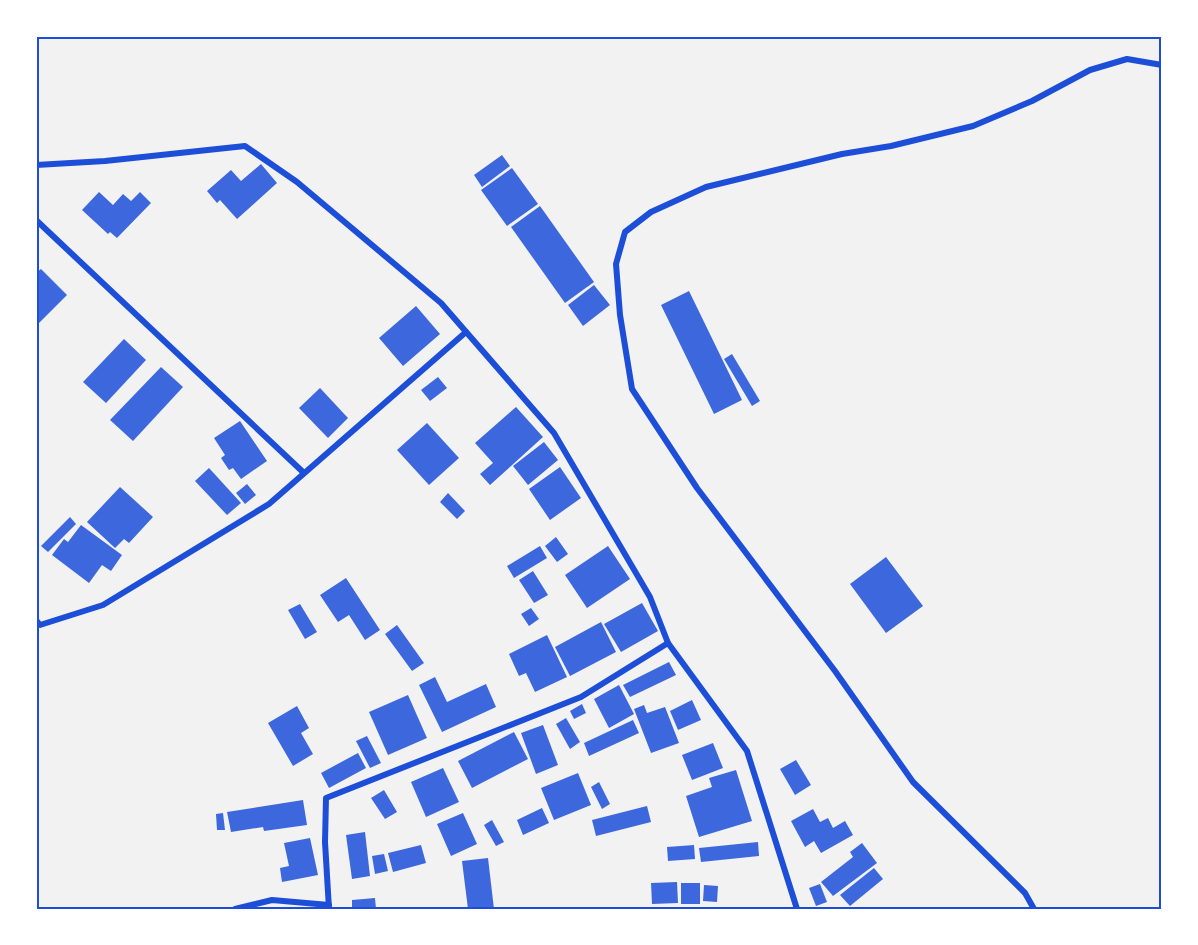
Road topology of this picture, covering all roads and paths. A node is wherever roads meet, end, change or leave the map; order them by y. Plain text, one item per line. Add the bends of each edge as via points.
1 (1162, 65) edge
2 (36, 165) edge
3 (36, 220) edge
4 (466, 332) junction
5 (304, 473) junction
6 (36, 621) edge
7 (668, 643) junction
8 (329, 907) edge
9 (235, 909) edge
10 (797, 909) edge
11 (1034, 909) edge

1 - 11 street via 1127,59 1090,70 973,126 706,187 651,212 625,232 616,264 632,389 697,488 913,782 1025,893
2 - 4 street via 245,146 297,183 441,303
3 - 5 street
4 - 5 street
4 - 7 street via 554,433 650,597
5 - 6 street via 269,504 102,605 40,625
7 - 8 street via 581,697 326,798
7 - 10 street via 747,751
8 - 9 street via 272,900

